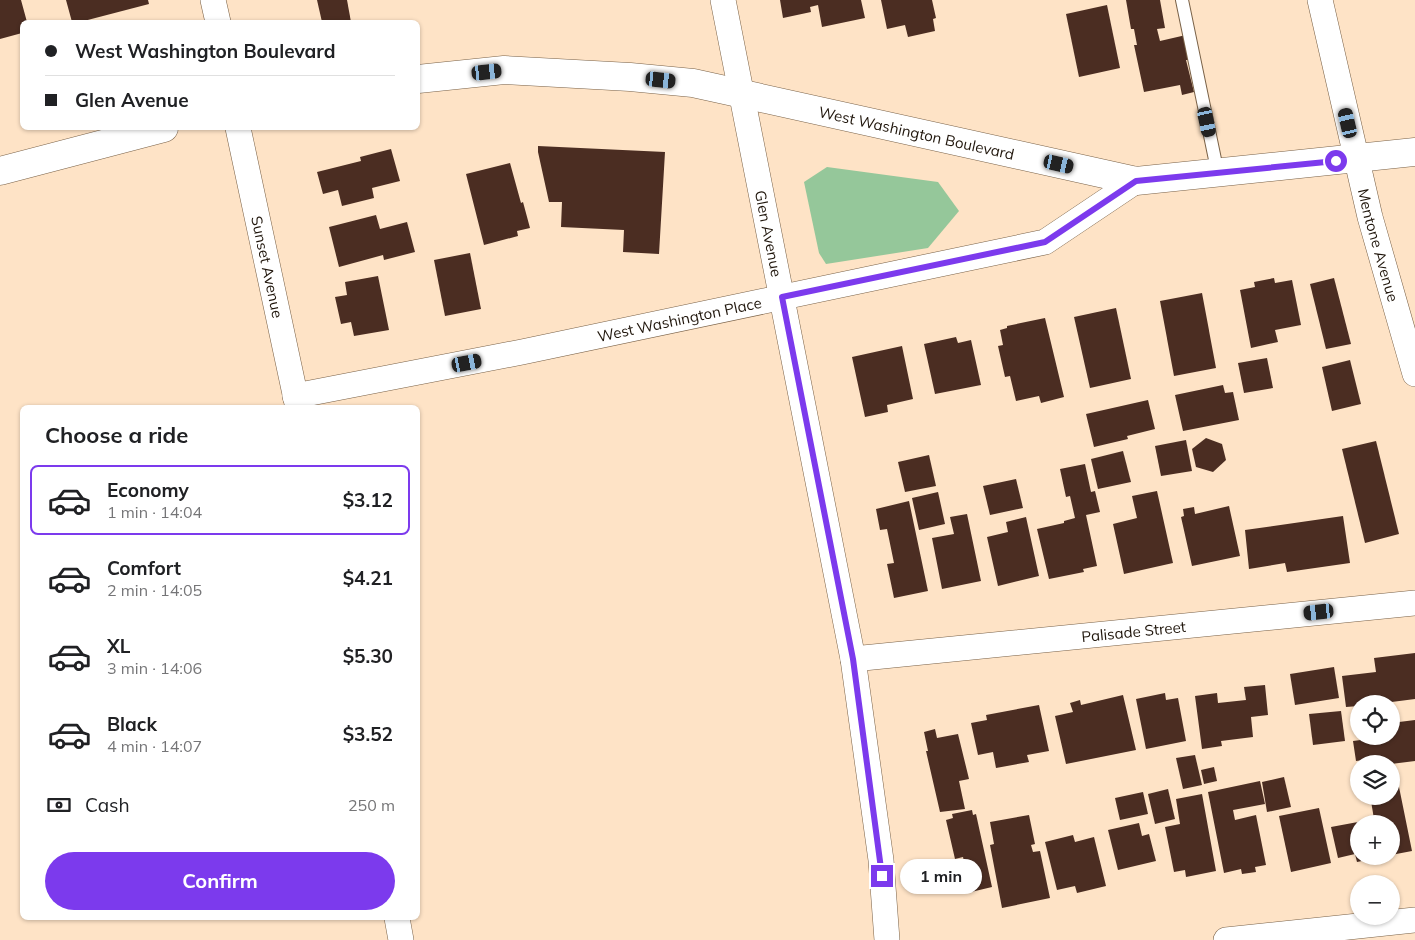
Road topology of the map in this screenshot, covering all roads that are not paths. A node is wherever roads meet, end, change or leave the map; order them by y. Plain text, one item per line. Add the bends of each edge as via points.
1 (213, 0) edge
2 (723, 0) edge
3 (1182, 0) edge
4 (1320, 0) edge
5 (218, 20) edge
6 (420, 79) edge
7 (742, 93) junction
8 (156, 130) edge
9 (238, 130) edge
10 (1415, 152) edge
11 (1356, 158) junction
12 (0, 171) edge
13 (1218, 174) junction
14 (1136, 181) junction
15 (782, 297) junction
16 (1415, 374) edge
17 (297, 402) edge
18 (1415, 603) edge
19 (853, 659) junction
20 (397, 920) edge
21 (1415, 920) edge
22 (402, 940) edge
23 (887, 940) edge
24 (1226, 940) edge

1 - 5 street
2 - 7 street, Glen Avenue
3 - 13 lane
4 - 11 street, Mentone Avenue
6 - 7 main road, West Washington Boulevard via 504,70 630,76 693,83
7 - 14 main road, West Washington Boulevard
7 - 15 street, Glen Avenue
8 - 12 main road
9 - 17 street, Sunset Avenue
10 - 11 main road, West Washington Boulevard
11 - 13 main road, West Washington Boulevard
11 - 16 street, Mentone Avenue
13 - 14 main road, West Washington Boulevard
14 - 15 street, West Washington Place via 1045,242
15 - 17 street, West Washington Place
15 - 19 street, Glen Avenue
18 - 19 street, Palisade Street
19 - 23 street, Glen Avenue via 881,860
20 - 22 street
21 - 24 street

